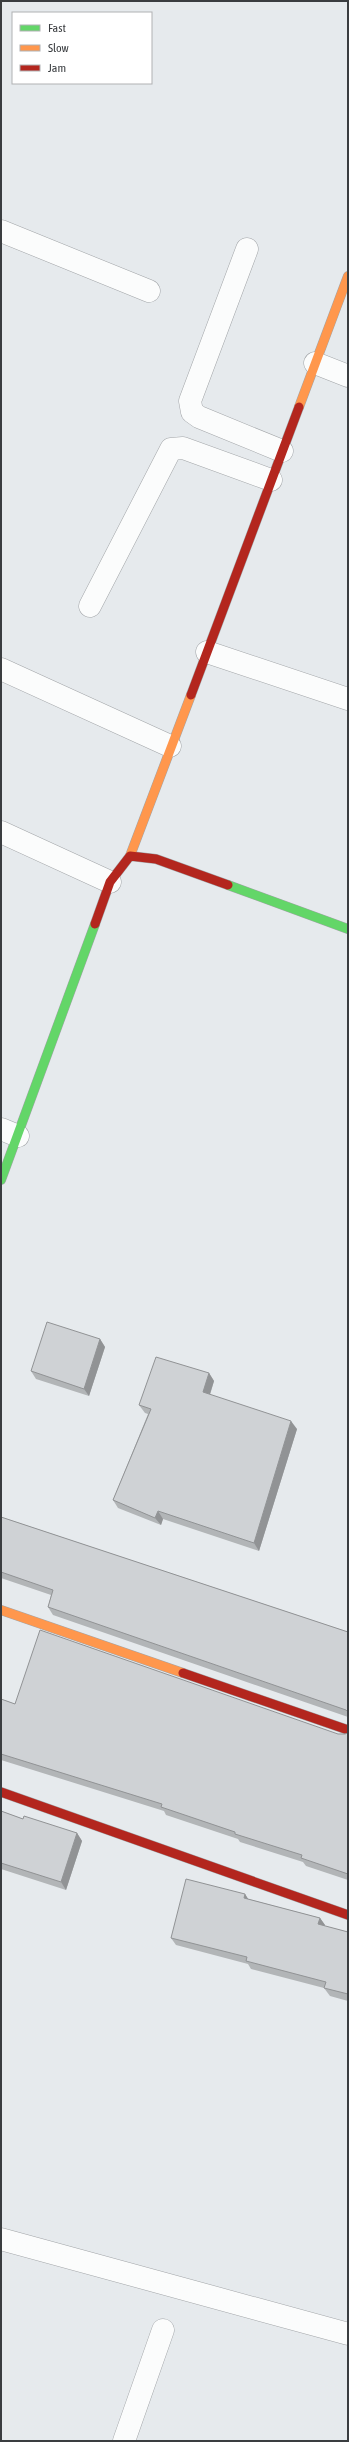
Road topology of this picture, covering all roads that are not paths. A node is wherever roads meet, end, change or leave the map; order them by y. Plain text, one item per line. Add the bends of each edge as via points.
1 (1, 231) edge
2 (247, 249) dead end
3 (348, 276) edge
4 (149, 291) dead end
5 (315, 363) junction
6 (348, 376) edge
7 (282, 451) junction
8 (271, 480) junction
9 (90, 606) dead end
10 (207, 652) junction
11 (1, 669) edge
12 (348, 699) edge
13 (170, 746) junction
14 (1, 832) edge
15 (130, 856) junction
16 (110, 882) junction
17 (348, 929) edge
18 (10, 1133) edge
19 (1, 1180) edge
20 (1, 1610) edge
21 (348, 1730) edge
22 (1, 1792) edge
23 (348, 1915) edge
24 (1, 2239) edge
25 (162, 2330) dead end
26 (348, 2334) edge
27 (124, 2441) edge

1 - 4 street
2 - 7 street via 190,401 192,412 199,417
3 - 5 street
5 - 6 street
5 - 7 street
7 - 8 street
8 - 9 street via 183,448 171,449
8 - 10 street
10 - 12 street
10 - 13 street
11 - 13 street
13 - 15 street
14 - 16 street
15 - 16 street
15 - 17 street via 156,859
16 - 18 street
18 - 19 street
20 - 21 street
22 - 23 street
24 - 26 street
25 - 27 street

